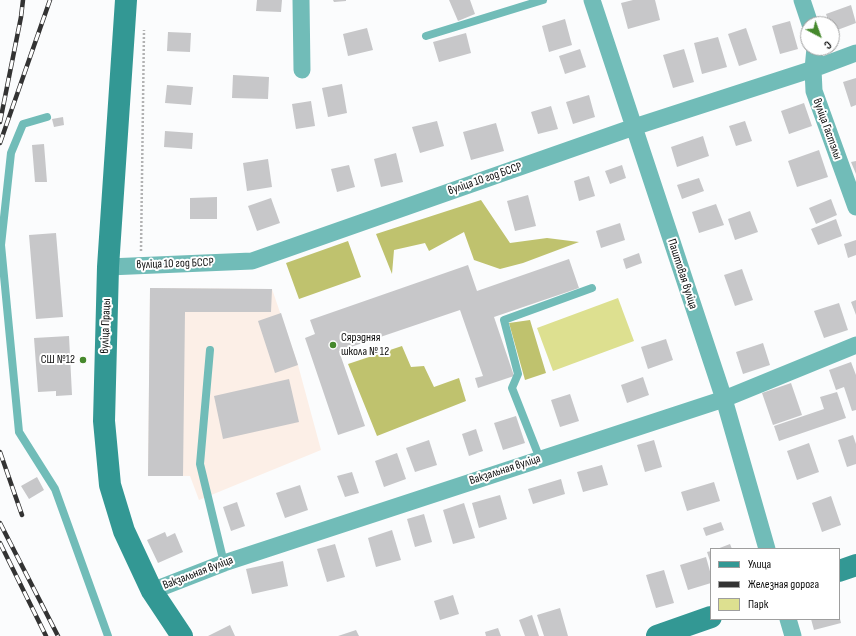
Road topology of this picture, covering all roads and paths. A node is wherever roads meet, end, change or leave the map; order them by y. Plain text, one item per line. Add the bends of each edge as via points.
1 (126, 0) edge
2 (301, 0) edge
3 (543, 0) edge
4 (592, 0) edge
5 (802, 0) edge
6 (807, 16) edge
7 (144, 24) dead end
8 (426, 36) dead end
9 (856, 53) edge
10 (814, 56) edge
11 (813, 69) junction
12 (302, 70) dead end
13 (47, 117) dead end
14 (634, 127) junction
15 (856, 207) edge
16 (141, 266) junction
17 (108, 267) junction
18 (592, 288) dead end
19 (856, 345) edge
20 (210, 350) dead end
21 (724, 399) junction
22 (540, 459) junction
23 (767, 548) edge
24 (224, 563) junction
25 (856, 565) edge
26 (840, 571) edge
27 (152, 591) junction
28 (710, 617) edge
29 (788, 620) edge
30 (108, 636) edge
31 (182, 636) edge
32 (657, 636) edge
33 (794, 636) edge

1 - 17 main road, вуліца Працы
2 - 12 street
3 - 8 lane
4 - 14 street, Паштовая вуліца
5 - 6 street
7 - 16 path
9 - 11 street, вуліца 10 год БССР
10 - 11 street, вуліца Гастэлы
11 - 14 street, вуліца 10 год БССР
11 - 15 street, вуліца Гастэлы via 814,91
13 - 30 lane via 23,124 11,153 1,245 19,432 55,489
14 - 16 street, вуліца 10 год БССР via 252,261
14 - 21 street, Паштовая вуліца
16 - 17 street, вуліца 10 год БССР
17 - 27 main road, вуліца Працы via 104,422 110,485 124,531
18 - 22 lane via 504,320 518,374 512,388
19 - 21 street, Вакзальная вуліца
20 - 24 lane via 200,464
21 - 22 street, Вакзальная вуліца
21 - 23 street, Паштовая вуліца
22 - 24 street, Вакзальная вуліца
24 - 27 street, Вакзальная вуліца
25 - 26 main road
27 - 31 main road, вуліца Працы
28 - 32 main road
29 - 33 street

